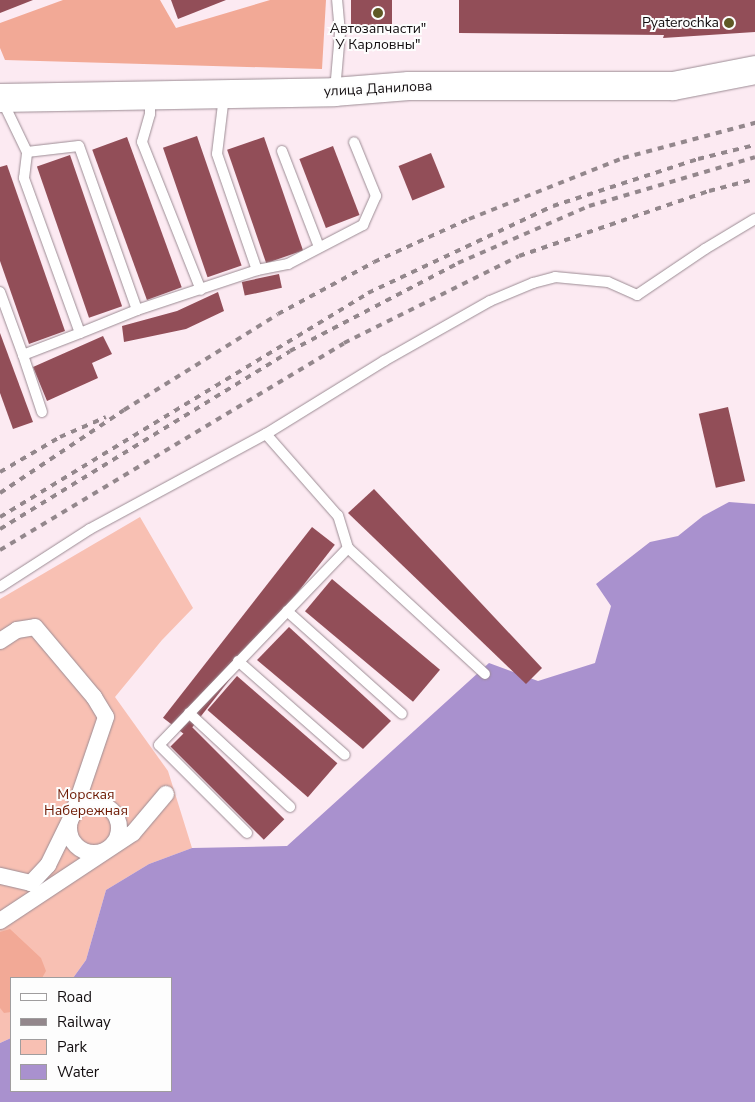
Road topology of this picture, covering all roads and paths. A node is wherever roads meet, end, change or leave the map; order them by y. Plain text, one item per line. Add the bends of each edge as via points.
1 (338, 0) edge
2 (755, 70) edge
3 (334, 92) junction
4 (224, 94) junction
5 (150, 95) junction
6 (0, 97) edge
7 (354, 142) dead end
8 (282, 151) dead end
9 (27, 152) junction
10 (755, 219) edge
11 (319, 248) junction
12 (257, 270) junction
13 (201, 290) junction
14 (0, 292) edge
15 (137, 310) junction
16 (80, 333) junction
17 (23, 355) junction
18 (42, 412) dead end
19 (266, 434) junction
20 (348, 548) junction
21 (0, 587) edge
22 (287, 611) junction
23 (0, 641) edge
24 (238, 662) junction
25 (485, 674) dead end
26 (189, 713) junction
27 (402, 714) dead end
28 (345, 754) dead end
29 (166, 794) dead end
30 (290, 808) dead end
31 (73, 814) junction
32 (247, 833) dead end
33 (111, 846) junction
34 (0, 876) edge
35 (33, 890) junction
36 (0, 921) edge

1 - 3 lane via 340,33
2 - 3 main road, улица Данилова via 674,86 409,86
3 - 4 main road, улица Данилова
4 - 5 main road, улица Данилова
4 - 12 lane via 217,154
5 - 6 main road, улица Данилова
5 - 13 lane via 150,114 142,142
6 - 9 lane
7 - 11 lane via 376,196 363,225
8 - 11 lane
9 - 15 lane via 78,146
9 - 16 lane via 24,178
10 - 19 lane via 637,295 608,282 555,277 490,301 384,361
11 - 12 lane via 288,264
12 - 13 lane
13 - 15 lane
14 - 17 lane
15 - 16 lane
16 - 17 lane
17 - 18 lane
19 - 20 lane via 338,516
19 - 21 lane via 90,529
20 - 22 lane
20 - 25 lane
22 - 24 lane
22 - 27 lane
23 - 31 street via 17,630 35,627 94,697 106,717
24 - 26 lane
24 - 28 lane
26 - 30 lane
26 - 32 lane via 159,744
29 - 33 street via 133,833
31 - 33 street via 68,831 76,846 95,853
31 - 33 street via 86,804 96,803 110,809 119,824
31 - 35 street
33 - 35 street
34 - 35 street
35 - 36 street

